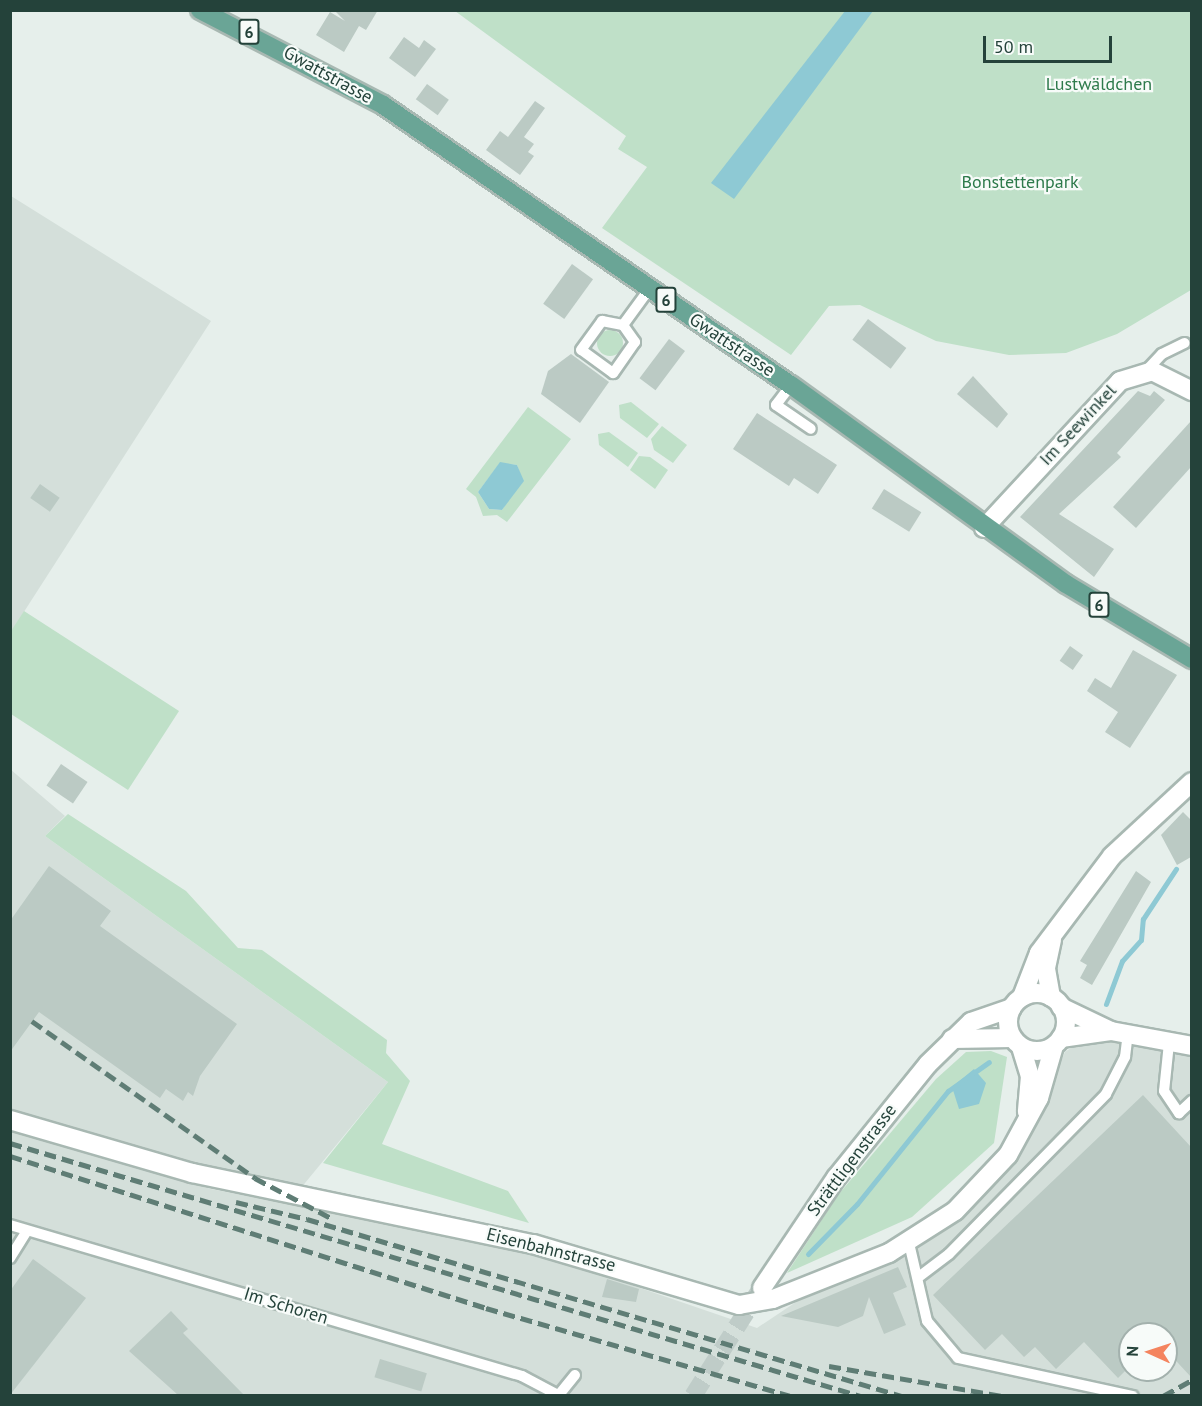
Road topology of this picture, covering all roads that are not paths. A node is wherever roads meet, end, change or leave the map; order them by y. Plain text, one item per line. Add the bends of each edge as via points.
1 (200, 10) edge
2 (650, 288) junction
3 (623, 325) junction
4 (1185, 343) dead end
5 (1147, 370) junction
6 (791, 385) junction
7 (1191, 391) edge
8 (811, 429) dead end
9 (984, 528) junction
10 (1191, 659) edge
11 (1191, 782) edge
12 (1053, 939) junction
13 (1017, 1002) junction
14 (1056, 1002) junction
15 (1119, 1032) junction
16 (952, 1039) junction
17 (1016, 1042) junction
18 (1057, 1042) junction
19 (1169, 1043) junction
20 (1191, 1046) edge
21 (1191, 1101) edge
22 (1027, 1114) junction
23 (10, 1120) edge
24 (10, 1225) edge
25 (27, 1231) junction
26 (909, 1243) junction
27 (10, 1258) edge
28 (920, 1276) junction
29 (762, 1288) tunnel mouth
30 (574, 1376) dead end
31 (558, 1395) edge
32 (1133, 1395) edge

1 - 2 main road, Gwattstrasse / 6 via 375,100
2 - 3 lane
2 - 6 main road, Gwattstrasse / 6
3 - 3 lane via 602,321 581,350 613,373 635,342
4 - 5 lane via 1162,354
5 - 7 street
5 - 9 street, Im Seewinkel via 1112,388
6 - 8 lane via 776,405
6 - 9 main road, Gwattstrasse / 6
9 - 10 main road, Gwattstrasse / 6 via 1088,599
11 - 12 street via 1112,856
12 - 13 street via 1033,963
12 - 14 street via 1046,968
13 - 14 street
13 - 16 street, Strättligenstrasse via 971,1022
13 - 17 street
14 - 15 street
14 - 18 street via 1066,1023
15 - 18 street
15 - 19 street
15 - 28 lane via 1125,1057 1106,1094 949,1254
16 - 17 street
16 - 29 street, Strättligenstrasse via 854,1155
17 - 18 street via 1041,1051
17 - 22 street, Eisenbahnstrasse via 1030,1076
18 - 22 street, Eisenbahnstrasse via 1039,1098
19 - 20 street
19 - 21 lane via 1164,1091 1179,1113
22 - 26 street, Eisenbahnstrasse via 1008,1155 979,1191
23 - 26 street, Eisenbahnstrasse via 192,1173 533,1244 739,1305 773,1299
24 - 25 lane, Im Schoren
25 - 27 lane
25 - 31 lane, Im Schoren via 522,1376
26 - 28 lane
28 - 32 lane via 927,1321 958,1358
30 - 31 lane, Im Schoren

